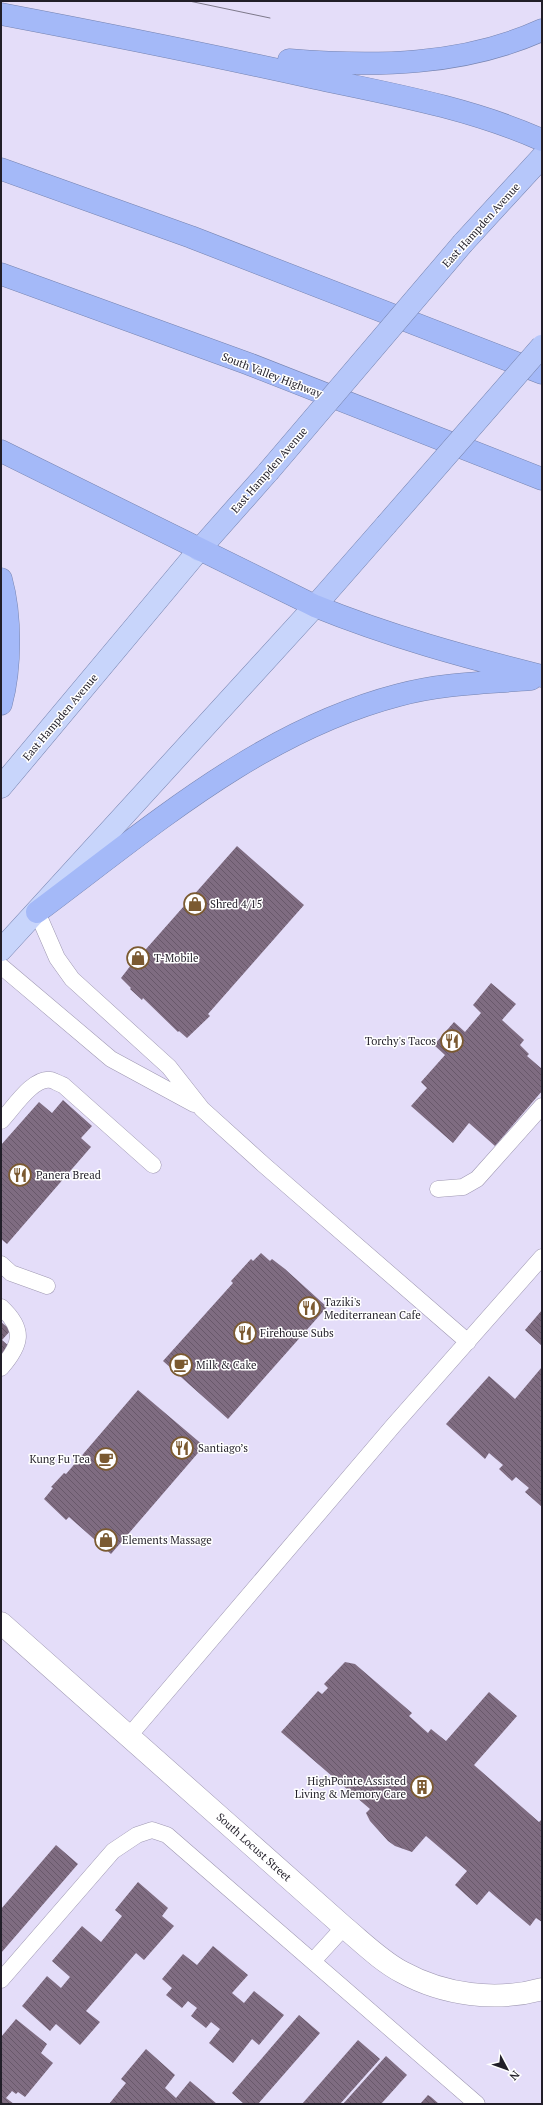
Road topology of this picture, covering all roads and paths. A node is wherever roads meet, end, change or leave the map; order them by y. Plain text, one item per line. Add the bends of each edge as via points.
1 (1, 14) edge
2 (542, 30) edge
3 (167, 46) junction
4 (542, 140) edge
5 (542, 157) edge
6 (1, 169) edge
7 (1, 274) edge
8 (542, 346) edge
9 (542, 372) edge
10 (1, 451) edge
11 (542, 479) edge
12 (199, 550) junction
13 (1, 579) edge
14 (315, 606) junction
15 (542, 677) edge
16 (1, 704) edge
17 (1, 787) edge
18 (37, 912) junction
19 (1, 950) edge
20 (1, 966) edge
21 (542, 1106) edge
22 (202, 1109) junction
23 (1, 1121) edge
24 (153, 1164) dead end
25 (438, 1189) dead end
26 (542, 1257) edge
27 (1, 1264) edge
28 (47, 1286) dead end
29 (1, 1307) edge
30 (468, 1342) junction
31 (1, 1368) edge
32 (1, 1623) edge
33 (129, 1736) junction
34 (344, 1927) junction
35 (313, 1961) junction
36 (1, 1980) edge
37 (542, 1989) edge
38 (477, 2104) edge

1 - 3 highway
2 - 3 highway via 490,50 448,58 382,63 316,62
3 - 4 highway via 463,112 501,123
5 - 12 highway, East Hampden Avenue, bridge via 464,243
6 - 9 highway via 198,240
7 - 11 highway, South Valley Highway via 248,364
8 - 14 highway, bridge
10 - 12 highway
12 - 14 highway
12 - 17 main road, East Hampden Avenue
13 - 16 highway via 7,611 8,640
14 - 15 highway via 367,627 417,643
14 - 18 main road
15 - 18 highway via 434,687 400,694 362,705 285,738 204,786
18 - 19 main road
18 - 22 lane via 57,958 72,979 168,1067
20 - 22 lane via 111,1060
21 - 25 lane via 477,1179 464,1187
22 - 30 lane via 264,1166
23 - 24 lane via 31,1087 38,1082 50,1080 63,1085
26 - 30 lane
27 - 28 lane via 11,1273
29 - 31 lane via 13,1320 19,1335 14,1352
30 - 33 lane via 393,1426
32 - 33 street, South Locust Street
33 - 34 street, South Locust Street
34 - 35 lane
34 - 37 street, South Locust Street via 402,1972 434,1986 476,1996 527,1993
35 - 36 lane via 167,1835 152,1830 137,1835 113,1851
35 - 38 lane

